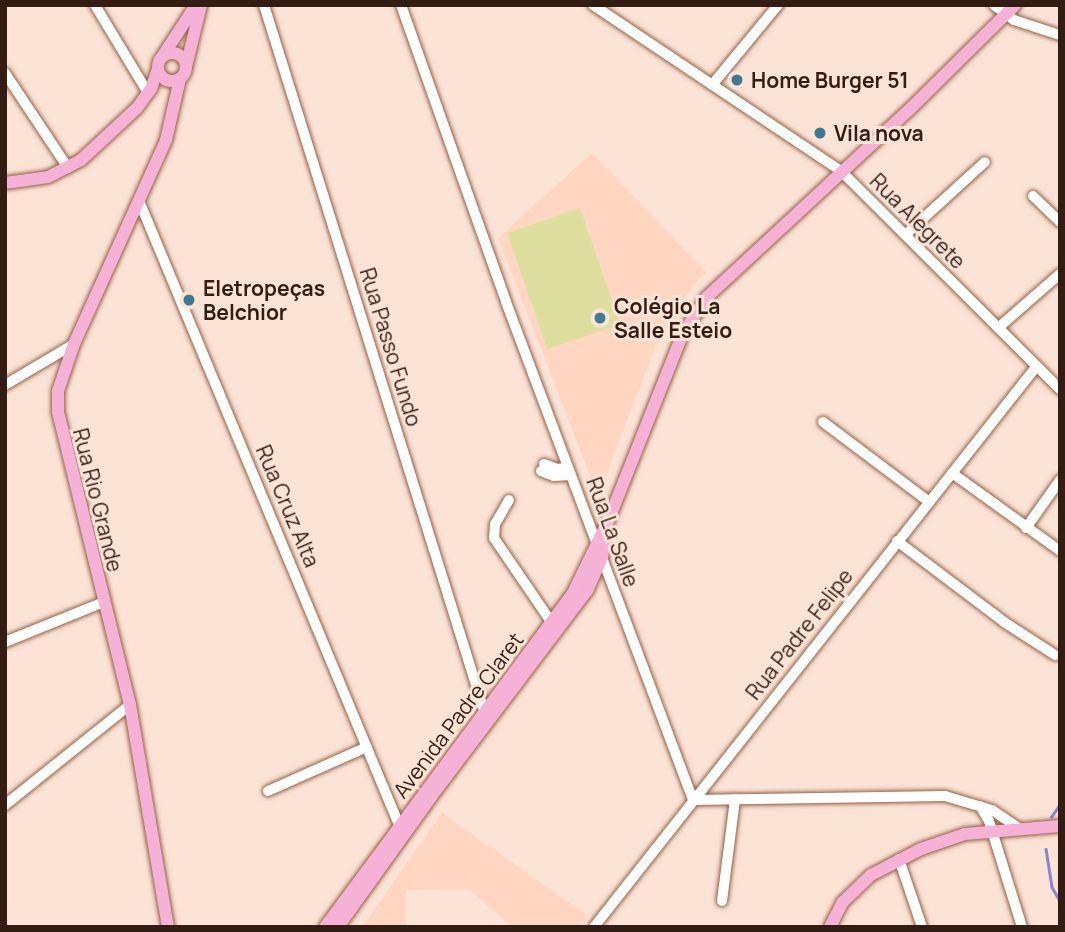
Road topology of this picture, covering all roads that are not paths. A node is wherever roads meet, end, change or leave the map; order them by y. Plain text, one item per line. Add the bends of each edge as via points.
1 (96, 5) edge
2 (199, 5) edge
3 (264, 5) edge
4 (401, 5) edge
5 (778, 5) edge
6 (994, 5) edge
7 (598, 7) edge
8 (1011, 9) edge
9 (190, 26) junction
10 (1060, 35) edge
11 (160, 63) junction
12 (5, 73) edge
13 (176, 77) junction
14 (712, 85) junction
15 (150, 91) junction
16 (985, 162) dead end
17 (68, 168) junction
18 (842, 172) junction
19 (5, 183) edge
20 (1033, 196) dead end
21 (140, 203) junction
22 (1060, 222) edge
23 (905, 235) junction
24 (1060, 274) edge
25 (998, 328) junction
26 (74, 344) junction
27 (1036, 367) junction
28 (5, 385) edge
29 (1060, 389) edge
30 (823, 422) dead end
31 (542, 468) dead end
32 (570, 471) junction
33 (952, 473) junction
34 (1060, 480) edge
35 (509, 500) dead end
36 (928, 501) junction
37 (610, 519) junction
38 (1026, 528) junction
39 (897, 541) junction
40 (598, 542) junction
41 (1060, 551) edge
42 (602, 557) junction
43 (104, 602) junction
44 (552, 623) junction
45 (5, 642) edge
46 (1055, 655) dead end
47 (130, 705) junction
48 (488, 711) junction
49 (473, 736) junction
50 (368, 747) junction
51 (268, 791) dead end
52 (735, 799) junction
53 (693, 800) junction
54 (5, 805) edge
55 (980, 806) junction
56 (399, 825) junction
57 (1060, 826) edge
58 (1019, 828) junction
59 (990, 830) junction
60 (899, 859) junction
61 (722, 901) dead end
62 (168, 927) edge
63 (325, 927) edge
64 (338, 927) edge
65 (594, 927) edge
66 (830, 927) edge
67 (922, 927) edge
68 (1022, 927) edge

1 - 15 street
2 - 9 main road
3 - 48 street, Rua Passo Fundo
4 - 32 street, Rua La Salle
5 - 14 street
6 - 8 street
7 - 14 street, Rua Alegrete
8 - 10 street via 1014,20
8 - 18 main road, Avenida Padre Claret
9 - 11 main road
9 - 13 main road, Rua Rio Grande
11 - 13 main road
11 - 13 main road via 175,54 183,58
11 - 15 main road
12 - 17 street
13 - 15 main road
13 - 21 main road, Rua Rio Grande via 177,99 166,141
14 - 18 street, Rua Alegrete
15 - 17 main road via 108,137
16 - 23 street
17 - 19 main road via 48,177
18 - 23 street, Rua Alegrete
18 - 37 main road, Avenida Padre Claret via 721,281 692,317
20 - 22 street
21 - 26 main road, Rua Rio Grande
21 - 50 street, Rua Cruz Alta
23 - 25 street, Rua Alegrete
24 - 25 street
25 - 27 street, Rua Alegrete
26 - 28 street
26 - 43 main road, Rua Rio Grande via 58,391 58,412
27 - 29 street, Rua Alegrete
27 - 33 street, Rua Padre Felipe
30 - 36 street
31 - 32 street via 554,476
32 - 40 street, Rua La Salle
33 - 36 street, Rua Padre Felipe
33 - 38 street
34 - 38 street
35 - 44 street via 495,524 494,538
36 - 39 street, Rua Padre Felipe
37 - 40 main road, Avenida Padre Claret
37 - 42 main road, Avenida Padre Claret
38 - 41 street
39 - 46 street
39 - 53 street, Rua Padre Felipe
40 - 42 street, Rua La Salle
40 - 44 main road, Avenida Padre Claret via 580,581
42 - 48 main road, Avenida Padre Claret via 587,591
42 - 53 street, Rua La Salle
43 - 45 street
43 - 47 main road, Rua Rio Grande
44 - 48 main road, Avenida Padre Claret
47 - 54 street
47 - 62 main road, Rua Rio Grande
48 - 49 main road, Avenida Padre Claret
49 - 56 main road, Avenida Padre Claret
49 - 64 main road, Avenida Padre Claret
50 - 51 street
50 - 56 street, Rua Cruz Alta
52 - 53 street
52 - 55 street via 945,796
52 - 61 street
53 - 65 street, Rua Padre Felipe
55 - 58 street
55 - 59 street
56 - 63 main road, Avenida Padre Claret
57 - 58 main road
58 - 59 main road
59 - 60 main road via 944,840
59 - 68 street
60 - 66 main road via 856,888
60 - 67 street

